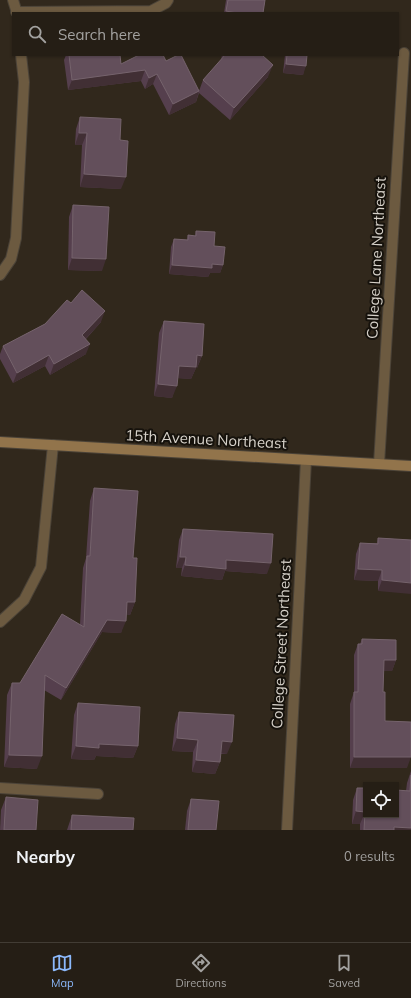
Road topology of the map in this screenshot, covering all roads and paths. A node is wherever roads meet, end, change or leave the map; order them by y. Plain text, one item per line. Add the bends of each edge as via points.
1 (13, 0) edge
2 (168, 0) edge
3 (17, 12) edge
4 (84, 12) edge
5 (404, 53) dead end
6 (21, 56) edge
7 (0, 275) edge
8 (0, 442) edge
9 (53, 445) junction
10 (306, 460) junction
11 (379, 464) junction
12 (411, 466) edge
13 (0, 622) edge
14 (0, 788) edge
15 (98, 794) dead end
16 (287, 830) edge

1 - 3 street
2 - 4 street via 151,11
5 - 11 street, College Lane Northeast
6 - 7 street via 24,82 16,238 11,259
8 - 9 street, 15th Avenue Northeast
9 - 10 street, 15th Avenue Northeast
9 - 13 street via 41,567 24,600
10 - 11 street, 15th Avenue Northeast
10 - 16 street, College Street Northeast
11 - 12 street, 15th Avenue Northeast
14 - 15 street

